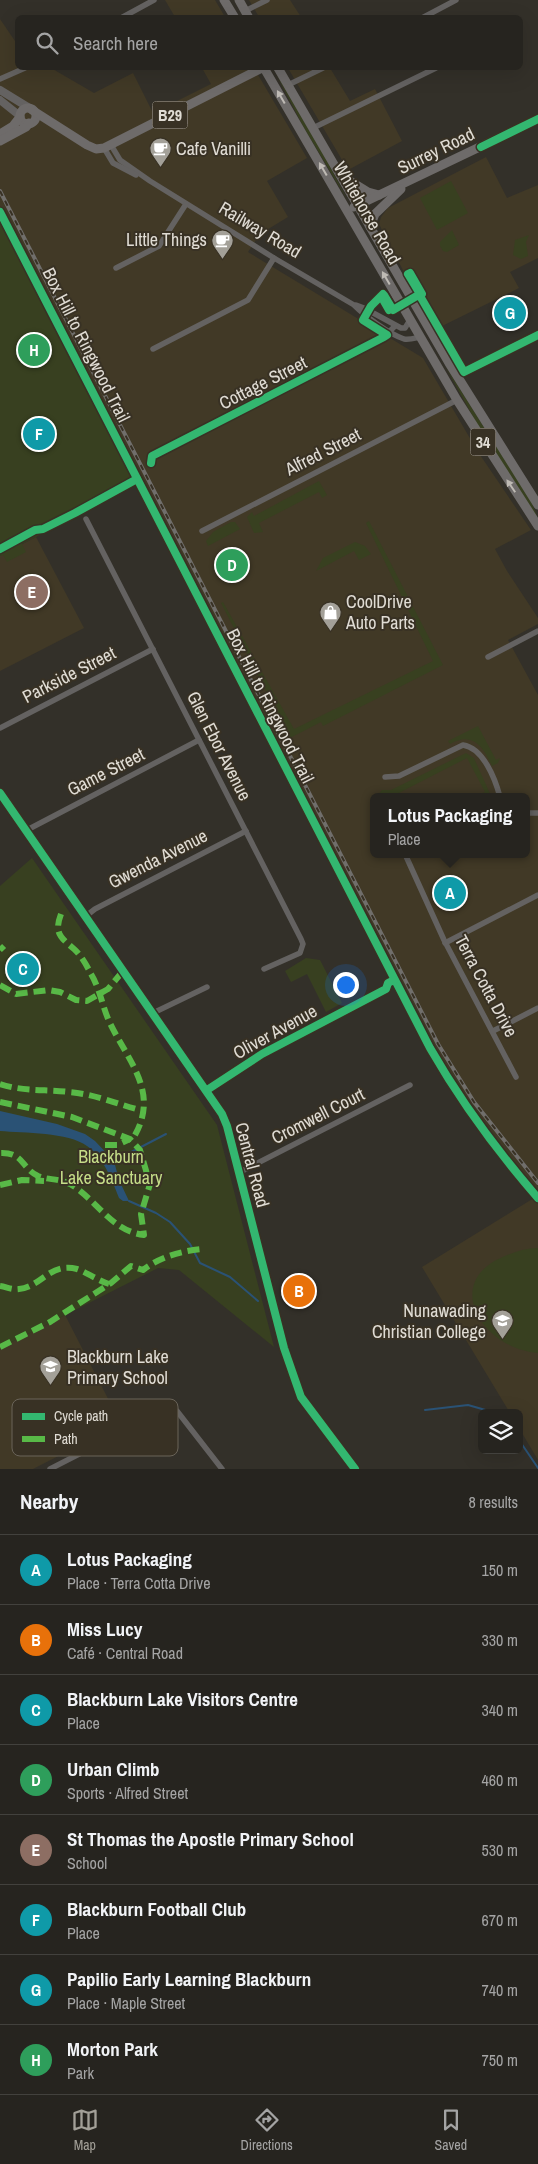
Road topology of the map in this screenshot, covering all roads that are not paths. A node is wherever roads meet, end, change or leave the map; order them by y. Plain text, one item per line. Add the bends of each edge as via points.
1 (154, 0) edge
2 (224, 0) edge
3 (239, 0) edge
4 (267, 0) edge
5 (456, 0) edge
6 (247, 14) edge
7 (126, 15) edge
8 (232, 15) edge
9 (428, 15) edge
10 (20, 70) edge
11 (259, 70) edge
12 (264, 70) edge
13 (279, 70) edge
14 (318, 70) edge
15 (432, 70) edge
16 (14, 73) junction
17 (0, 79) edge
18 (288, 85) junction
19 (0, 90) edge
20 (0, 100) edge
21 (32, 109) junction
22 (20, 117) junction
23 (538, 119) edge
24 (30, 123) junction
25 (55, 125) junction
26 (313, 128) junction
27 (0, 134) edge
28 (0, 141) edge
29 (108, 146) junction
30 (340, 174) junction
31 (409, 182) junction
32 (379, 195) junction
33 (186, 204) junction
34 (358, 206) junction
35 (347, 211) junction
36 (370, 227) junction
37 (274, 258) junction
38 (116, 268) dead end
39 (354, 305) junction
40 (410, 320) junction
41 (425, 322) junction
42 (395, 326) junction
43 (390, 332) junction
44 (538, 335) edge
45 (420, 337) junction
46 (153, 349) dead end
47 (449, 363) junction
48 (438, 368) junction
49 (456, 376) junction
50 (457, 400) junction
51 (152, 456) dead end
52 (538, 505) edge
53 (86, 519) dead end
54 (538, 526) edge
55 (202, 531) dead end
56 (538, 631) edge
57 (153, 650) junction
58 (488, 658) dead end
59 (0, 728) edge
60 (199, 740) junction
61 (385, 777) dead end
62 (0, 793) edge
63 (499, 793) edge
64 (27, 830) junction
65 (246, 831) junction
66 (407, 858) edge
67 (538, 895) edge
68 (86, 916) junction
69 (446, 943) junction
70 (264, 969) dead end
71 (207, 987) dead end
72 (386, 990) dead end
73 (538, 1008) edge
74 (153, 1013) junction
75 (492, 1031) junction
76 (516, 1077) dead end
77 (410, 1085) dead end
78 (207, 1090) junction
79 (240, 1172) junction
80 (178, 1412) edge
81 (75, 1456) edge
82 (50, 1469) edge
83 (222, 1469) edge
84 (355, 1469) edge

1 - 7 street
2 - 8 main road
3 - 6 main road
4 - 6 street
5 - 9 street
10 - 16 street
11 - 29 main road, B29
35 -> 12 main road, Whitehorse Road / 34
13 - 18 main road, Whitehorse Road / 34
14 - 18 street
15 - 26 street
16 - 17 street
16 - 19 street
18 - 26 main road, Whitehorse Road / 34
19 - 21 street
20 - 22 street
21 - 22 main road via 23,109
21 - 24 main road via 35,116
21 - 25 main road
22 - 24 main road
22 - 27 main road
23 - 31 main road, Surrey Road
24 - 25 main road
24 - 28 main road
25 - 29 main road via 93,148
26 - 30 main road, Whitehorse Road / 34
29 - 33 street, Railway Road via 120,160
30 - 32 main road via 368,192
30 - 34 main road, Whitehorse Road / 34
31 - 32 main road, Surrey Road
31 - 36 main road via 380,209 371,220
32 - 34 main road, Surrey Road
33 - 37 street, Railway Road
33 - 38 street via 159,246
34 - 35 main road, Surrey Road
34 - 36 main road, Whitehorse Road / 34
40 -> 35 main road, Whitehorse Road / 34
36 - 41 main road, Whitehorse Road / 34
37 - 39 street, Railway Road
37 - 46 street via 248,300
39 - 42 street, Railway Road
39 - 43 street, Railway Road
40 - 42 street via 405,328
40 - 45 main road, Whitehorse Road / 34
41 - 45 main road via 425,333
41 - 47 main road, Whitehorse Road / 34
42 - 43 street, Cottage Street
43 - 45 street, Railway Road via 404,339
43 - 51 street, Cottage Street via 346,358
44 - 49 street
45 - 48 main road, Whitehorse Road / 34
47 - 48 main road via 442,362
47 - 49 main road, Whitehorse Road / 34
48 - 50 main road, Whitehorse Road / 34
49 - 52 main road, Whitehorse Road / 34
54 -> 50 main road, Whitehorse Road / 34
50 - 55 street, Alfred Street
53 - 57 street, Glen Ebor Avenue
56 - 58 street
57 - 59 street, Parkside Street
57 - 60 street, Glen Ebor Avenue
60 - 64 street, Game Street
60 - 65 street, Glen Ebor Avenue
61 - 63 street via 399,776 463,745 479,752
62 - 64 street, Central Road
64 - 68 street, Central Road
65 - 68 street, Gwenda Avenue via 95,908
65 - 70 street, Glen Ebor Avenue via 303,944 296,956
66 - 69 street, Terra Cotta Drive
67 - 69 street
68 - 74 street, Central Road
69 - 75 street, Terra Cotta Drive
71 - 74 street
72 - 78 street, Oliver Avenue via 262,1054
73 - 75 street
74 - 78 street, Central Road
75 - 76 street, Terra Cotta Drive
77 - 79 street, Cromwell Court
78 - 79 street, Central Road via 227,1126
79 - 84 street, Central Road via 295,1383 307,1406
80 - 83 street
81 - 82 street

